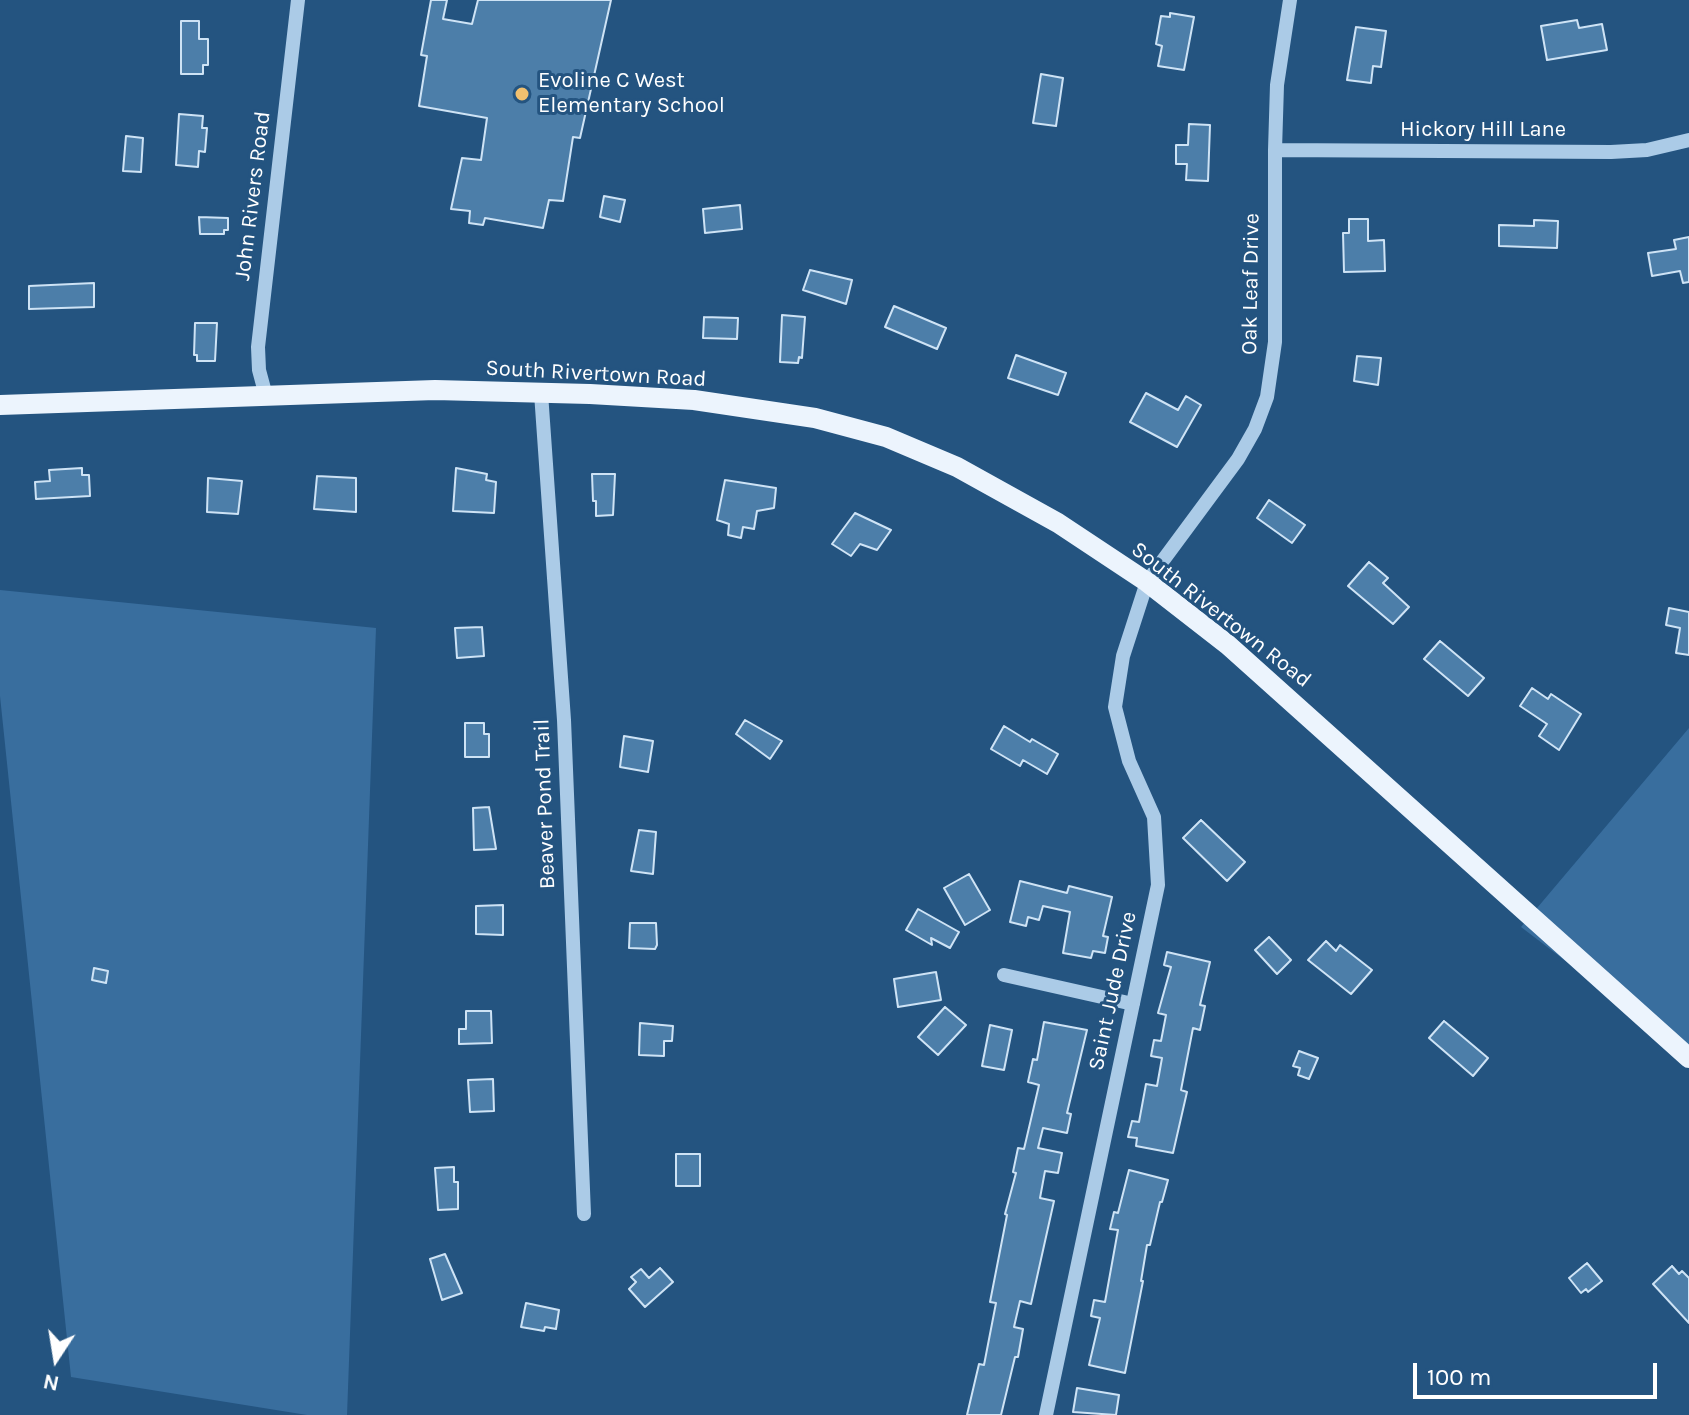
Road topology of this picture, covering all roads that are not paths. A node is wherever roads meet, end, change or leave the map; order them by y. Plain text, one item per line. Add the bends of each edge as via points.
1 (298, 0) edge
2 (1290, 0) edge
3 (1689, 140) edge
4 (1275, 150) junction
5 (541, 393) junction
6 (266, 396) junction
7 (0, 405) edge
8 (1147, 582) junction
9 (1004, 975) dead end
10 (1133, 1004) junction
11 (1689, 1058) edge
12 (584, 1214) dead end
13 (1046, 1415) edge

1 - 6 street, John Rivers Road via 258,347
2 - 4 street, Oak Leaf Drive via 1277,85
3 - 4 street, Hickory Hill Lane via 1611,152
4 - 8 street, Oak Leaf Drive via 1275,342 1267,397 1238,459
5 - 6 main road, South Rivertown Road via 435,390
5 - 8 main road, South Rivertown Road via 694,400 815,418 886,437 970,474 1058,523
5 - 12 street, Beaver Pond Trail via 564,720
6 - 7 main road, South Rivertown Road
8 - 10 street, Saint Jude Drive via 1123,656 1115,707 1129,761 1154,817 1158,885
8 - 11 main road, South Rivertown Road via 1239,654
9 - 10 street
10 - 13 street, Saint Jude Drive

